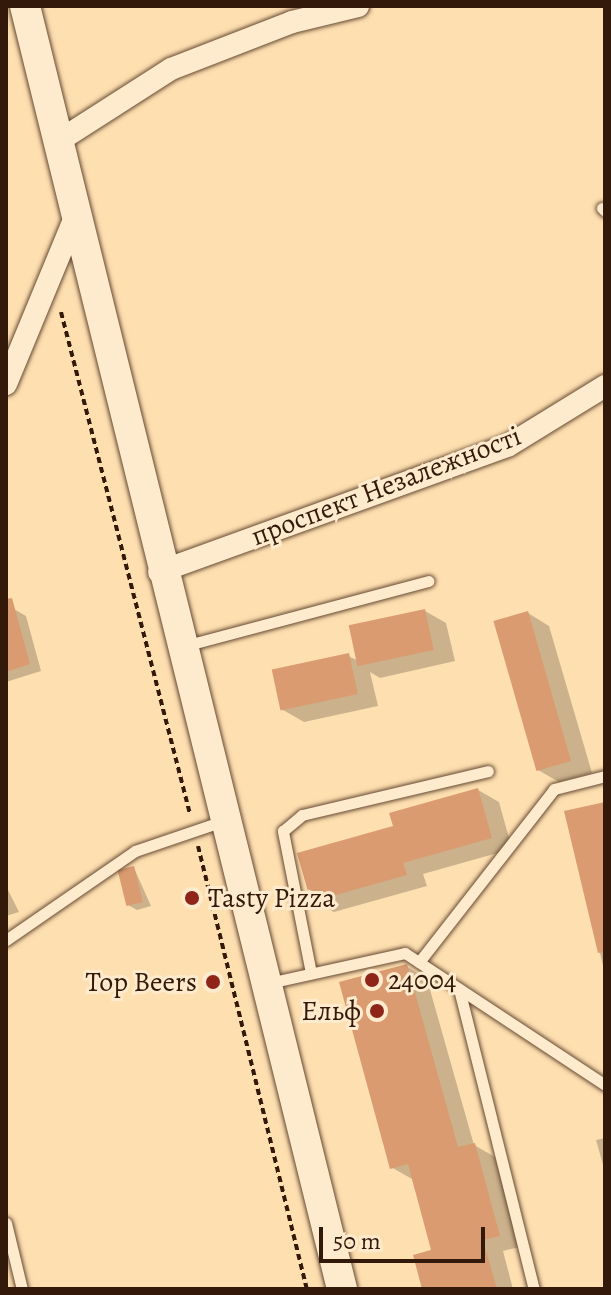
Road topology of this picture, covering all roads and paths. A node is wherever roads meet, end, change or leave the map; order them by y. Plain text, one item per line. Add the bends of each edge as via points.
1 (25, 6) edge
2 (358, 6) edge
3 (57, 142) junction
4 (73, 222) junction
5 (51, 274) junction
6 (6, 384) edge
7 (605, 386) edge
8 (159, 572) junction
9 (428, 581) dead end
10 (180, 647) junction
11 (488, 771) dead end
12 (605, 776) edge
13 (227, 819) junction
14 (194, 831) junction
15 (6, 940) edge
16 (419, 962) junction
17 (311, 973) junction
18 (265, 983) junction
19 (459, 989) junction
20 (605, 1085) edge
21 (6, 1223) edge
22 (22, 1289) edge
23 (307, 1289) edge
24 (342, 1289) edge
25 (534, 1289) edge

1 - 3 main road
2 - 3 street via 292,22 171,69
3 - 4 main road
4 - 5 street
4 - 8 main road
5 - 6 street
5 - 14 path
7 - 8 street, проспект Незалежності via 509,445
8 - 10 main road
9 - 10 lane
10 - 13 main road
11 - 17 lane via 302,815 283,831
12 - 16 lane via 554,789
13 - 14 lane
13 - 18 main road
14 - 15 lane via 135,851
14 - 23 path
16 - 17 lane via 405,953
16 - 19 lane
17 - 18 lane
18 - 24 main road
19 - 20 lane
19 - 25 lane
21 - 22 lane

